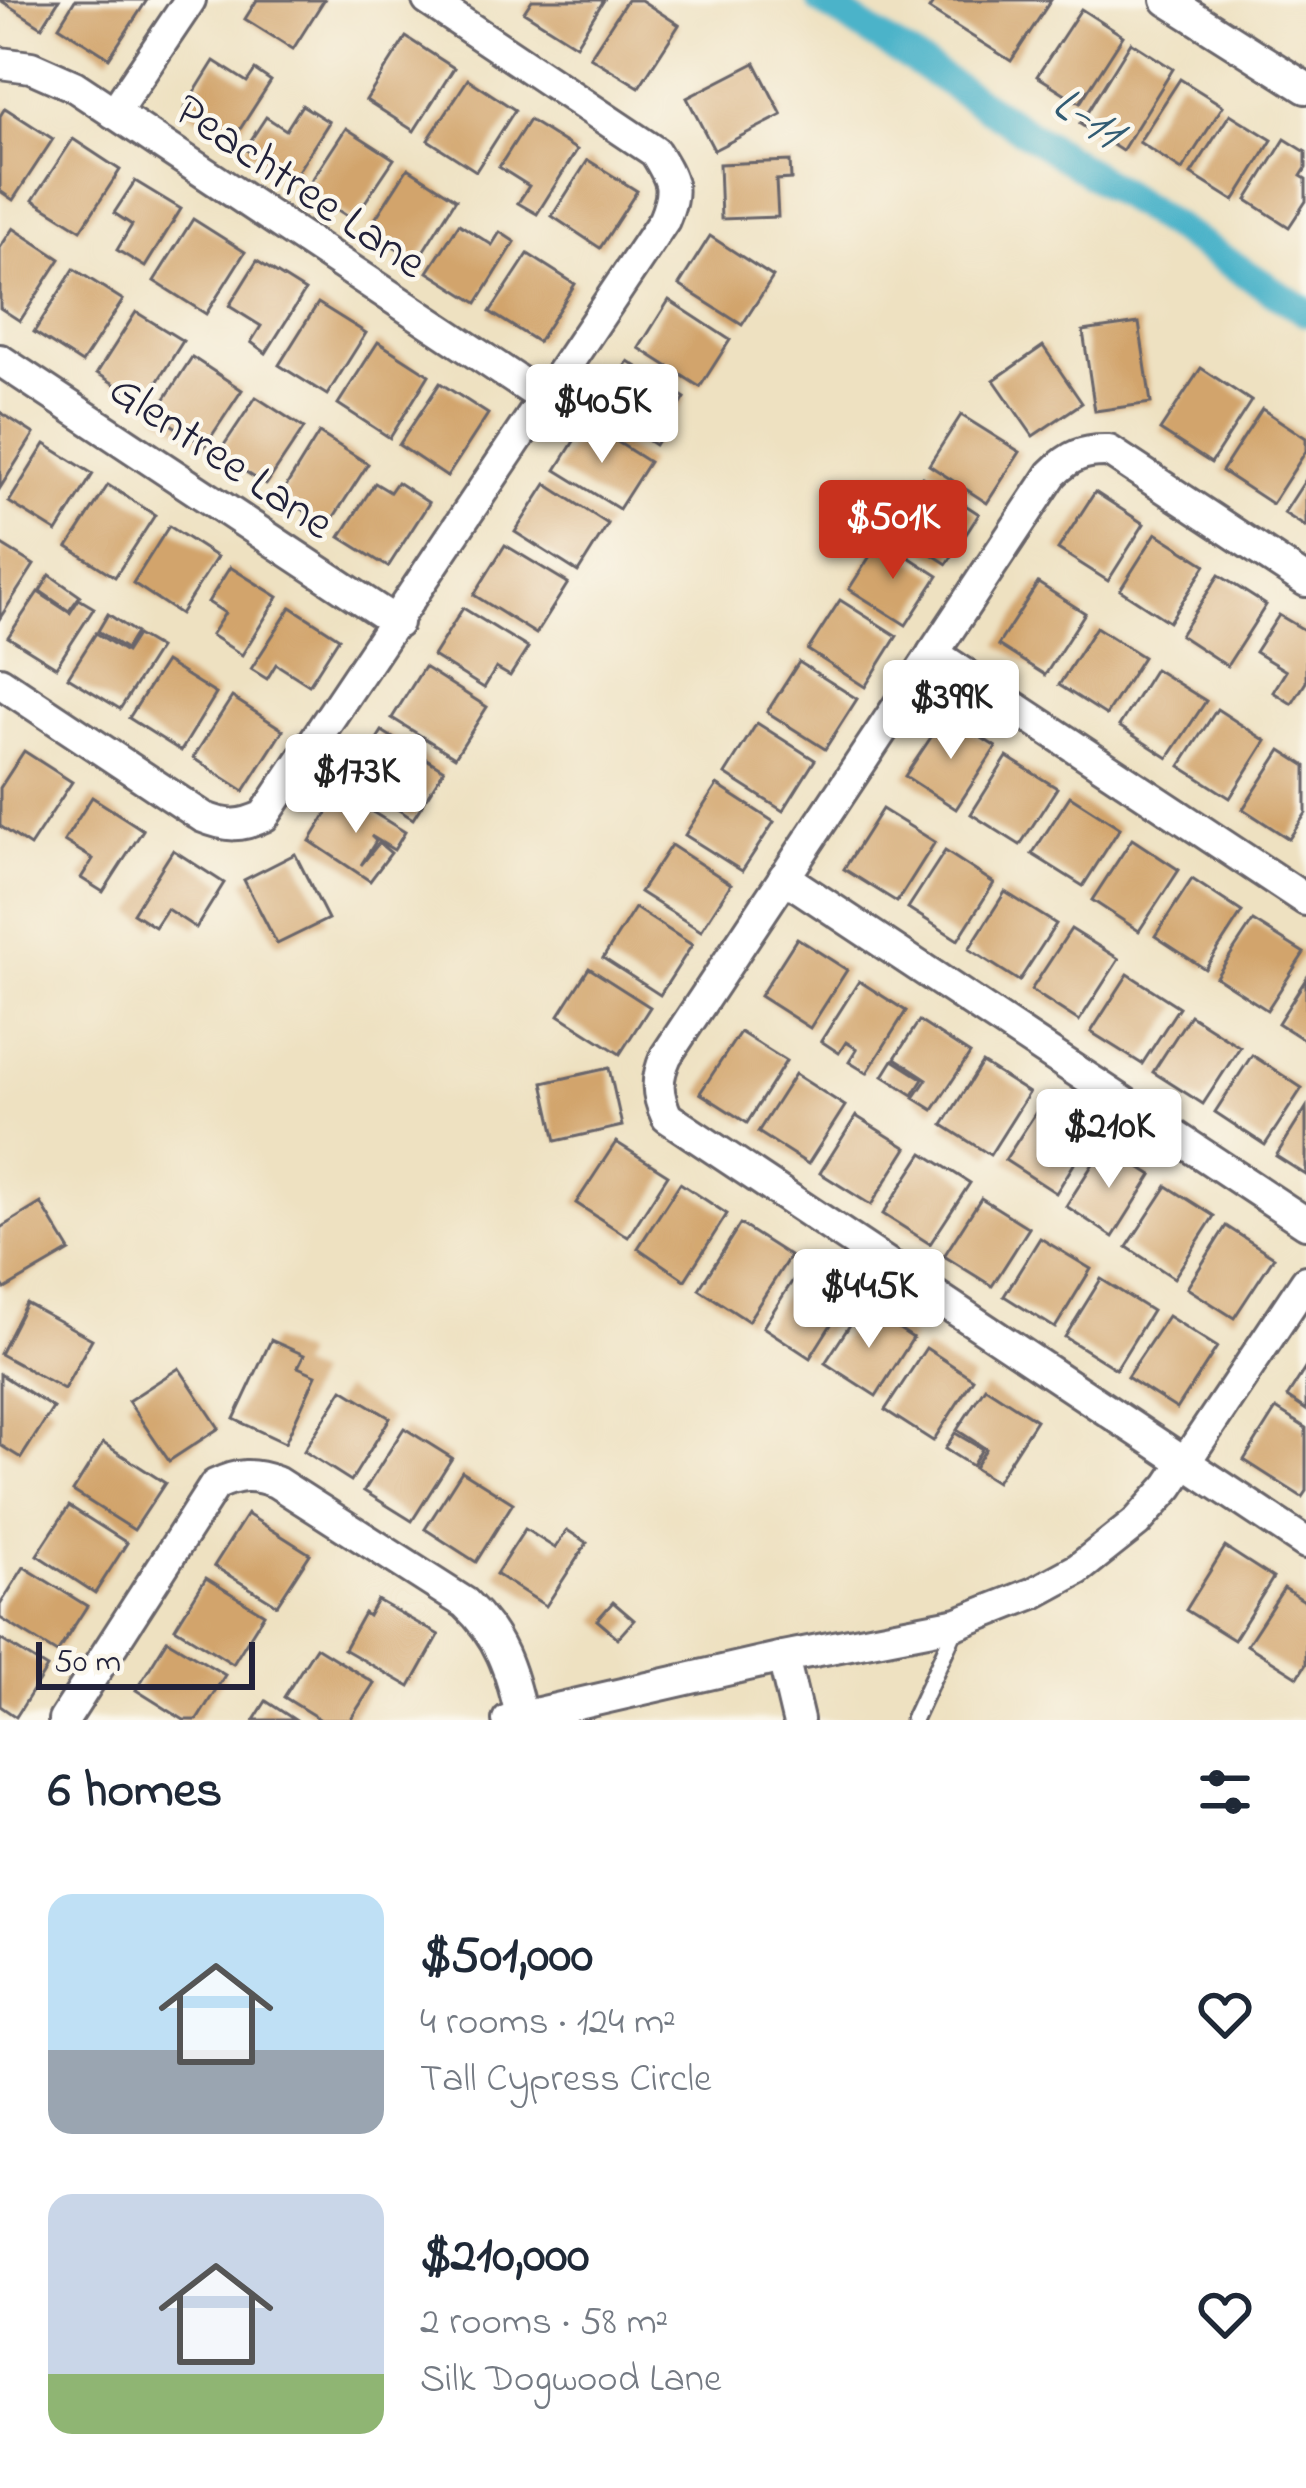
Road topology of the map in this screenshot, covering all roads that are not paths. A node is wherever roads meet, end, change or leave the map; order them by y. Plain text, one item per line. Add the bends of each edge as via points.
1 (190, 0) edge
2 (428, 0) edge
3 (1167, 0) edge
4 (0, 63) edge
5 (1306, 88) edge
6 (114, 113) junction
7 (0, 360) edge
8 (545, 400) junction
9 (1306, 580) edge
10 (397, 623) junction
11 (933, 653) junction
12 (0, 682) edge
13 (784, 877) junction
14 (1306, 900) edge
15 (1306, 1223) edge
16 (1306, 1281) edge
17 (1184, 1465) junction
18 (1306, 1543) edge
19 (958, 1623) junction
20 (783, 1657) junction
21 (515, 1718) edge
22 (64, 1720) edge
23 (798, 1720) edge
24 (913, 1720) edge

1 - 6 street
2 - 8 street via 655,152 672,179 664,220
3 - 5 street
4 - 6 street, Peachtree Lane via 53,75
6 - 8 street, Peachtree Lane
7 - 10 street, Glentree Lane
8 - 10 street
9 - 11 street via 1109,451 1087,450 1052,474
10 - 12 street via 264,816 245,825 203,817
11 - 13 street
11 - 14 street
13 - 15 street
13 - 17 street via 666,1056 657,1076 667,1117
16 - 17 street
17 - 18 street
17 - 19 street via 1099,1555
19 - 20 street
19 - 24 lane
20 - 21 street
20 - 23 street
21 - 22 street via 506,1657 465,1603 276,1482 234,1475 215,1485

